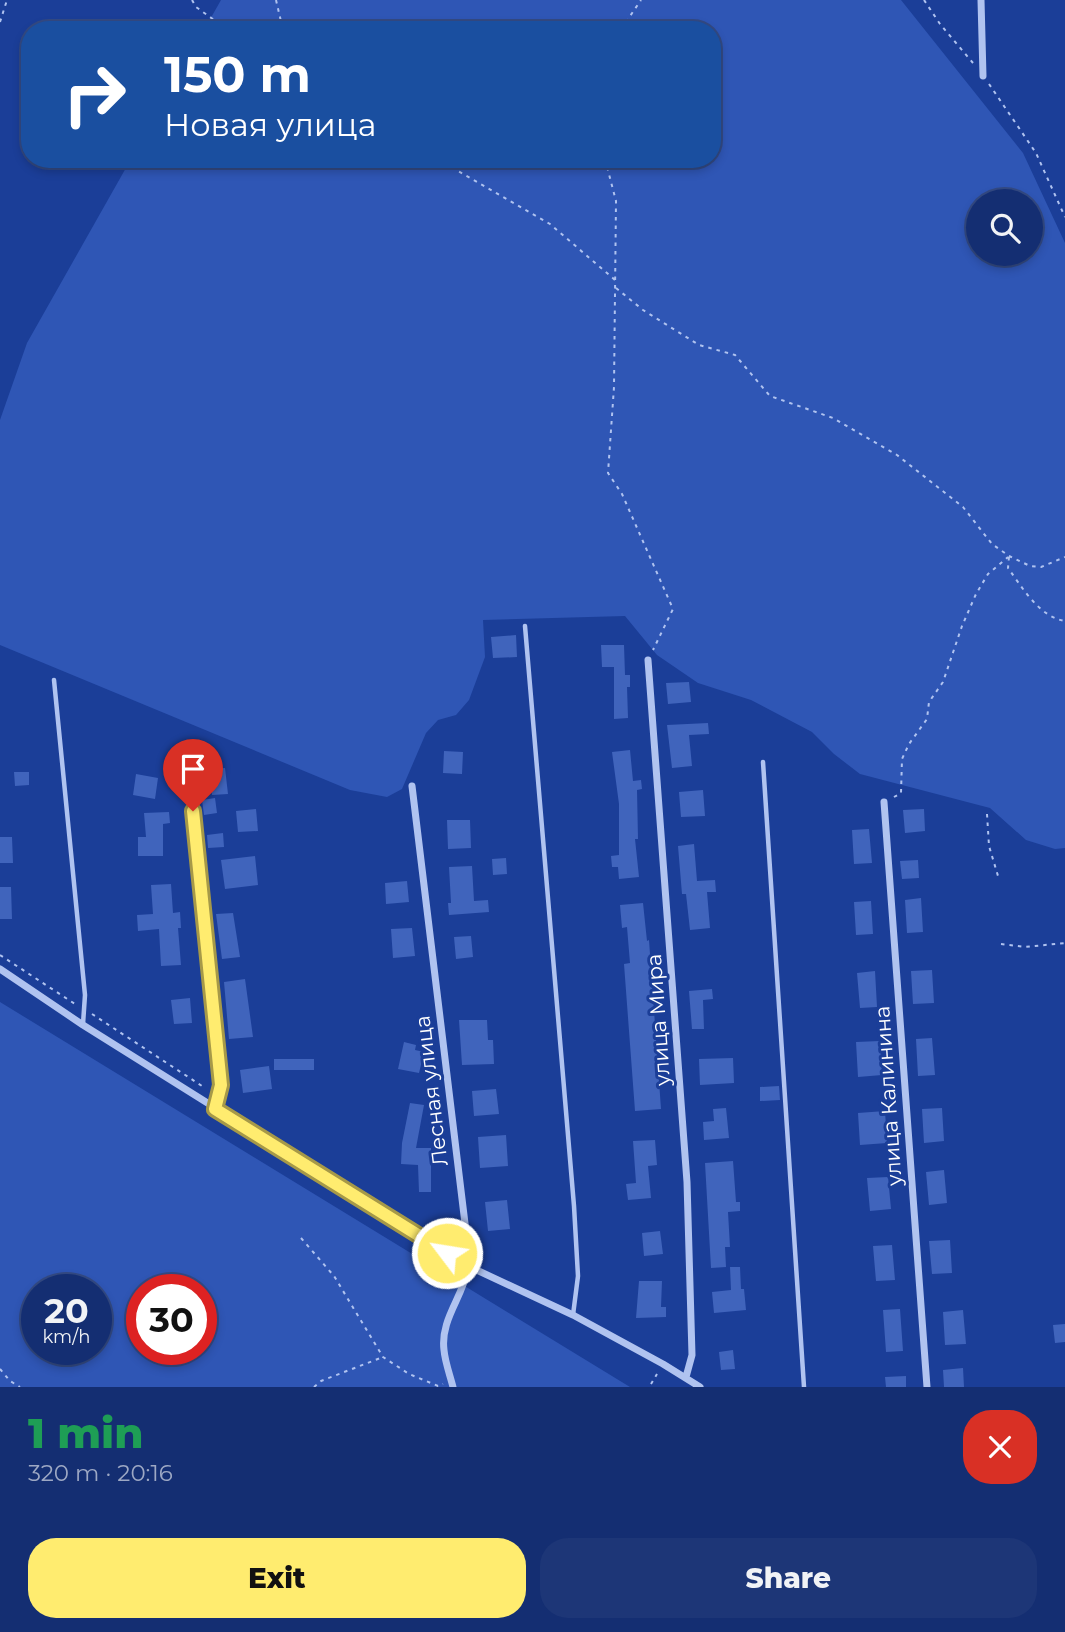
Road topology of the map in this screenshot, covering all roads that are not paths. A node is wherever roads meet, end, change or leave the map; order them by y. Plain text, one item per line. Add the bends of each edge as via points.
1 (981, 0) edge
2 (983, 76) road end
3 (526, 626) dead end
4 (648, 660) road end
5 (54, 680) dead end
6 (187, 757) dead end
7 (764, 762) dead end
8 (412, 786) dead end
9 (884, 802) road end
10 (0, 969) edge
11 (83, 1025) junction
12 (215, 1109) junction
13 (468, 1266) junction
14 (573, 1315) junction
15 (686, 1377) junction
16 (453, 1384) edge
17 (700, 1387) edge
18 (804, 1387) edge
19 (927, 1387) edge

1 - 2 street
3 - 14 lane via 574,1206 578,1276
4 - 15 street, улица Мира via 687,1182 692,1355
5 - 11 lane via 85,995
6 - 12 street via 221,1085
7 - 18 lane
8 - 13 street, Лесная улица
9 - 19 street, улица Калинина
10 - 11 street
11 - 12 street
12 - 13 street
13 - 14 street
13 - 16 street, Лесная улица via 447,1321 443,1348
14 - 15 street
15 - 17 street

